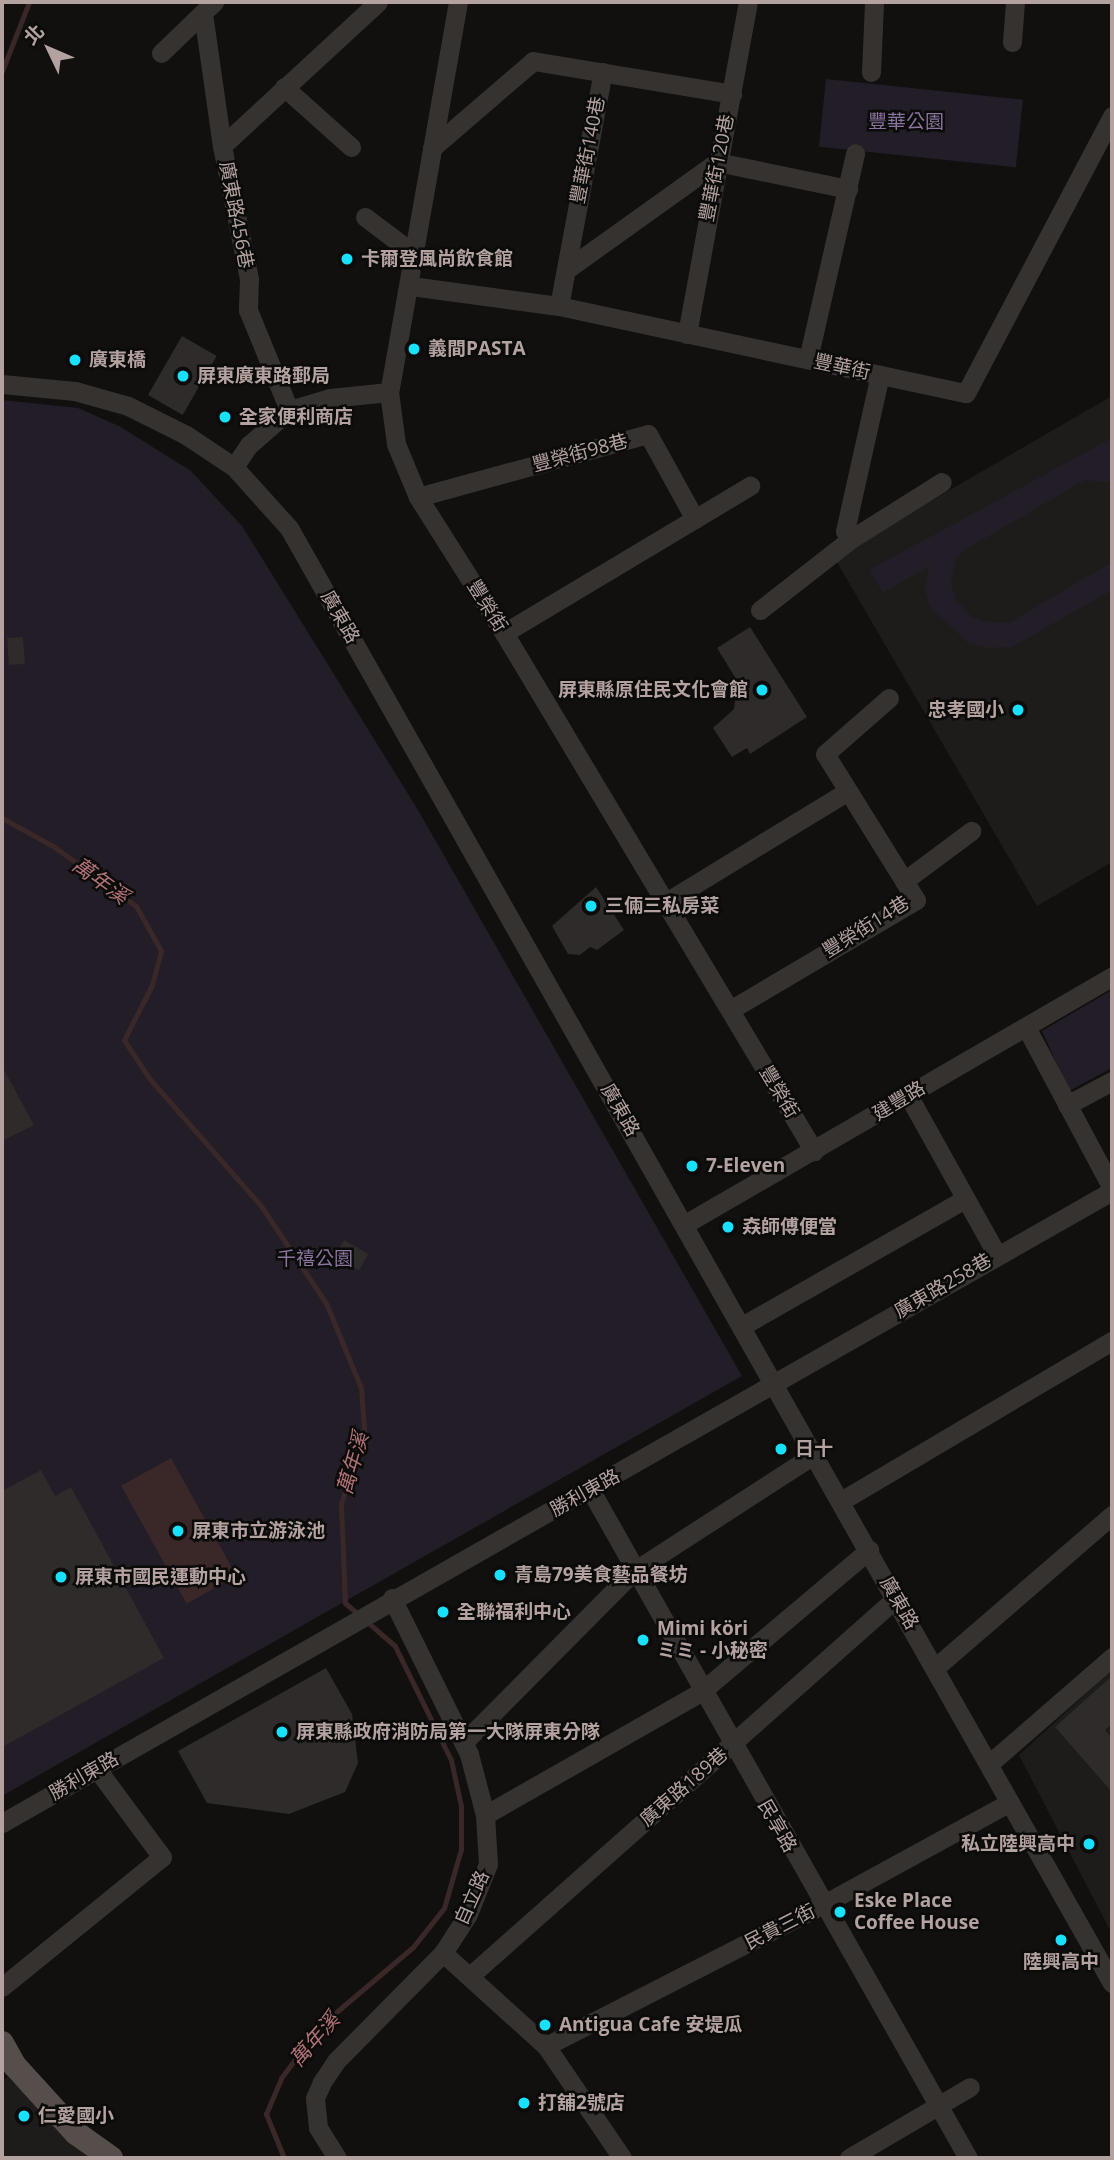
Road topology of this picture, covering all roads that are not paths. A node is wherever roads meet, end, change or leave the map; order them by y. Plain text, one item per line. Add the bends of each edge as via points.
1 (378, 2) edge
2 (458, 2) edge
3 (748, 2) edge
4 (874, 2) edge
5 (1015, 2) edge
6 (209, 8) edge
7 (1012, 42) dead end
8 (161, 52) dead end
9 (603, 72) junction
10 (870, 72) dead end
11 (284, 87) junction
12 (732, 94) junction
13 (1112, 116) edge
14 (222, 146) junction
15 (351, 147) dead end
16 (432, 148) junction
17 (855, 153) dead end
18 (717, 162) junction
19 (848, 189) junction
20 (365, 217) dead end
21 (413, 253) junction
22 (566, 270) junction
23 (411, 286) junction
24 (559, 306) junction
25 (687, 334) junction
26 (808, 359) junction
27 (880, 375) junction
28 (2, 384) edge
29 (388, 392) junction
30 (289, 410) junction
31 (234, 467) junction
32 (943, 482) dead end
33 (750, 486) dead end
34 (418, 497) junction
35 (695, 519) junction
36 (851, 539) junction
37 (760, 610) dead end
38 (504, 633) junction
39 (889, 698) dead end
40 (848, 792) junction
41 (971, 831) dead end
42 (904, 881) junction
43 (666, 902) junction
44 (1112, 976) edge
45 (730, 1010) junction
46 (1026, 1027) junction
47 (1112, 1081) edge
48 (908, 1095) junction
49 (1068, 1105) junction
50 (814, 1151) junction
51 (1112, 1189) edge
52 (965, 1199) junction
53 (685, 1223) junction
54 (997, 1255) junction
55 (742, 1326) junction
56 (1112, 1341) edge
57 (775, 1383) junction
58 (815, 1454) junction
59 (591, 1490) junction
60 (841, 1501) junction
61 (1112, 1516) edge
62 (869, 1550) junction
63 (634, 1571) junction
64 (392, 1598) junction
65 (896, 1598) junction
66 (1112, 1657) edge
67 (936, 1667) junction
68 (702, 1690) junction
69 (464, 1742) junction
70 (732, 1746) junction
71 (989, 1764) junction
72 (96, 1769) junction
73 (1010, 1802) junction
74 (485, 1815) junction
75 (2, 1823) edge
76 (822, 1905) junction
77 (443, 1953) junction
78 (471, 1975) junction
79 (1112, 1983) edge
80 (2, 1987) edge
81 (2, 2043) edge
82 (546, 2046) junction
83 (970, 2087) dead end
84 (940, 2107) junction
85 (111, 2158) edge
86 (337, 2158) edge
87 (622, 2158) edge
88 (849, 2158) edge
89 (968, 2158) edge

1 - 11 street
2 - 16 street, 豐榮街
3 - 12 street, 豐華街120巷
4 - 10 street
5 - 7 street
6 - 8 street
6 - 14 street, 廣東路456巷
9 - 12 street
9 - 16 street, 豐華街140巷 via 533,61
9 - 22 street, 豐華街140巷
11 - 14 street
11 - 15 street
12 - 18 street, 豐華街120巷
13 - 27 street, 豐華街 via 966,393
14 - 30 street, 廣東路456巷 via 249,279 248,310
16 - 21 street, 豐榮街
17 - 19 street
18 - 19 street
18 - 22 street
18 - 25 street, 豐華街120巷
19 - 26 street
20 - 21 street
21 - 23 street, 豐榮街
22 - 24 street, 豐華街140巷
23 - 24 street, 豐華街
23 - 29 street, 豐榮街
24 - 25 street, 豐華街
25 - 26 street, 豐華街
26 - 27 street, 豐華街
27 - 36 street via 845,531
28 - 31 street, 廣東路 via 75,391 128,406 186,435
29 - 30 street via 330,398
29 - 34 street, 豐榮街 via 396,444
30 - 31 street via 249,446
31 - 53 street, 廣東路 via 289,528
32 - 36 street
33 - 35 street
34 - 35 street, 豐榮街98巷 via 648,434
34 - 38 street, 豐榮街
35 - 38 street
36 - 37 street
38 - 43 street, 豐榮街
39 - 40 street via 825,754
40 - 42 street
40 - 43 street
41 - 42 street, 豐榮街14巷
42 - 45 street, 豐榮街14巷 via 916,900
43 - 45 street, 豐榮街
44 - 46 street, 建豐路
45 - 50 street, 豐榮街
46 - 48 street, 建豐路
46 - 49 street
47 - 49 street
48 - 50 street, 建豐路
48 - 52 street
49 - 51 street
50 - 53 street, 建豐路
51 - 54 street, 廣東路258巷
52 - 54 street
52 - 55 street
53 - 55 street, 廣東路
54 - 57 street, 廣東路258巷
55 - 57 street, 廣東路
56 - 60 street
57 - 58 street, 廣東路
57 - 59 street, 勝利東路
58 - 60 street, 廣東路
58 - 63 street
59 - 63 street, 民享路
59 - 64 street, 勝利東路
60 - 62 street, 廣東路
61 - 67 street
62 - 65 street, 廣東路
62 - 68 street
63 - 68 street, 民享路
63 - 69 street
64 - 69 street, 自立路
64 - 72 street, 勝利東路
65 - 67 street, 廣東路
65 - 70 street, 廣東路189巷
66 - 71 street
67 - 71 street, 廣東路
68 - 70 street, 民享路
68 - 74 street
69 - 74 street, 自立路
70 - 76 street, 民享路
70 - 78 street, 廣東路189巷
71 - 73 street, 廣東路
72 - 75 street, 勝利東路
72 - 80 street via 162,1857
73 - 76 street, 民貴三街
73 - 79 street, 廣東路
74 - 77 street, 自立路 via 488,1864 468,1914
76 - 82 street, 民貴三街
76 - 84 street, 民享路
77 - 78 street
77 - 86 street, 自立路 via 337,2060 315,2098 318,2127
78 - 82 street
81 - 85 main road via 15,2066 76,2133
82 - 87 street
83 - 84 street
84 - 88 street
84 - 89 street, 民享路

